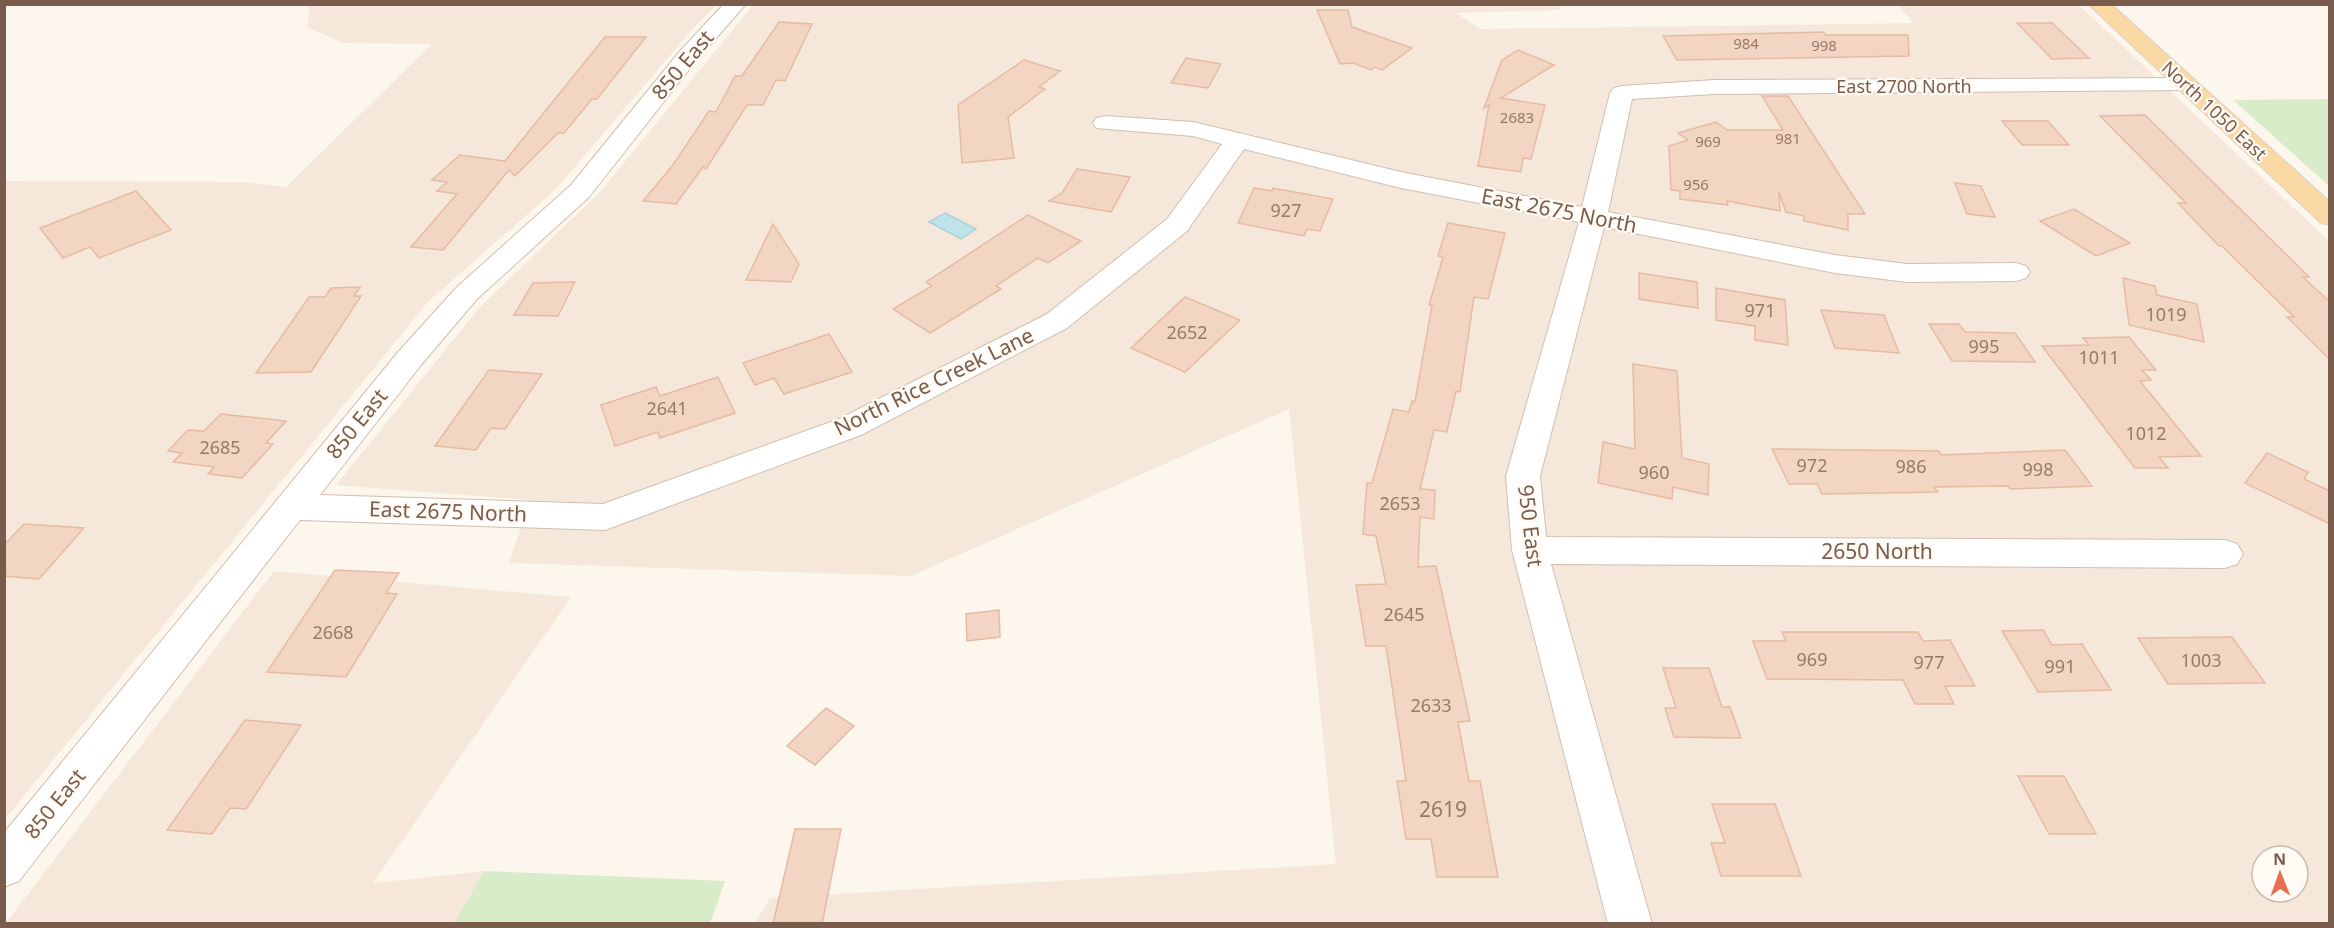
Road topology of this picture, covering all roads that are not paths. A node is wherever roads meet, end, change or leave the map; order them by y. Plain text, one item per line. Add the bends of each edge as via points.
1 (736, 4) edge
2 (2098, 4) edge
3 (2186, 85) junction
4 (1622, 93) joint
5 (1105, 123) dead end
6 (1237, 141) junction
7 (2330, 217) edge
8 (1593, 219) junction
9 (2016, 272) dead end
10 (291, 507) junction
11 (605, 517) joint
12 (1530, 550) junction
13 (2225, 554) dead end
14 (4, 867) edge
15 (1630, 924) edge

1 - 10 street, 850 East via 688,56 580,191 466,293
2 - 3 main road, North 1050 East
3 - 4 street, East 2700 North via 1714,87
3 - 7 main road, North 1050 East
4 - 8 street, 950 East
5 - 6 street, East 2675 North via 1193,129
6 - 8 street, East 2675 North
6 - 11 street, North Rice Creek Lane via 1177,225 1057,321 850,427
8 - 9 street, East 2675 North via 1835,264 1907,273
8 - 12 street, 950 East via 1523,476
10 - 11 street, East 2675 North
10 - 14 street, 850 East
12 - 13 street, 2650 North
12 - 15 street, 950 East

